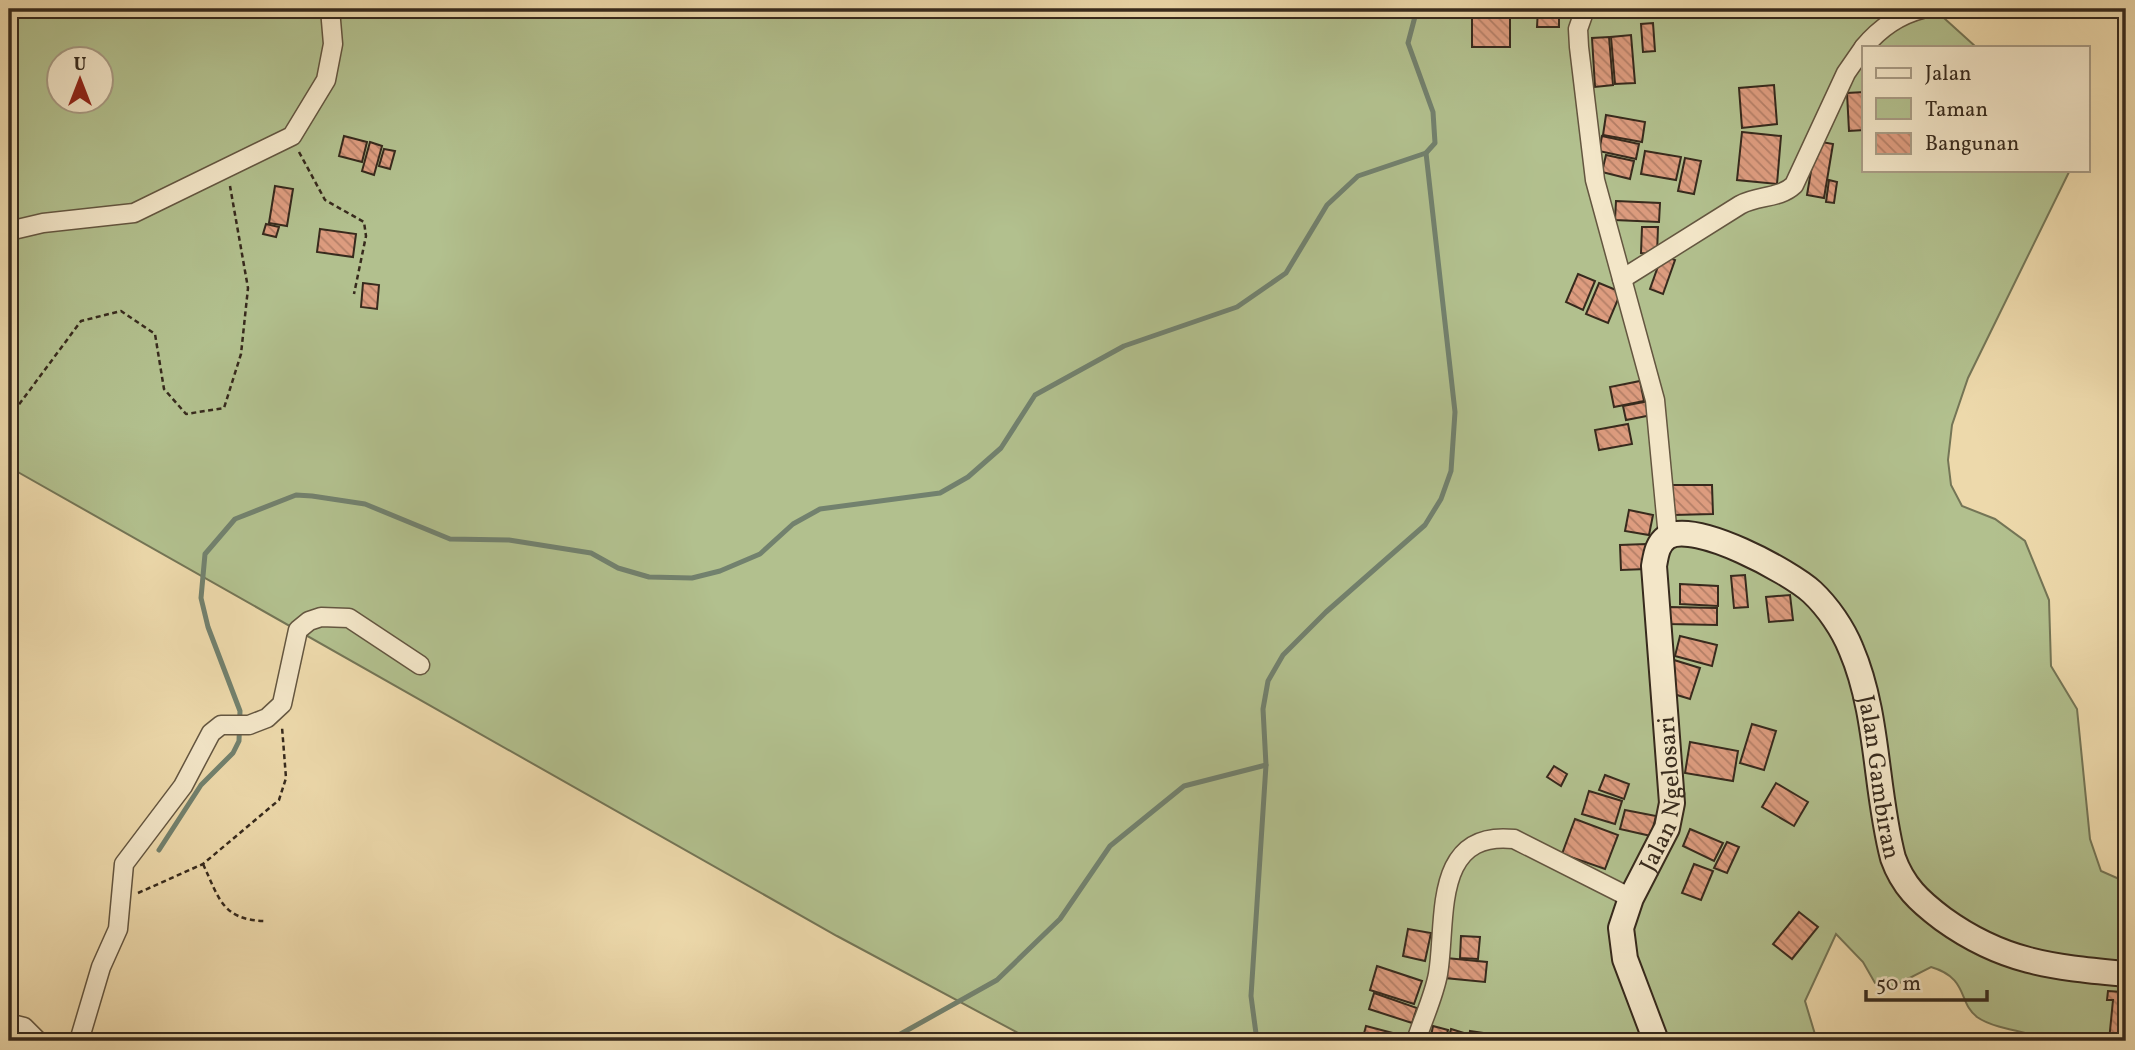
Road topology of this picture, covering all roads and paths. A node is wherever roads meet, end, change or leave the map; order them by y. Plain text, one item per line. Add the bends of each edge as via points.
1 (330, 9) edge
2 (1585, 9) edge
3 (1922, 9) edge
4 (1865, 46) edge
5 (1862, 50) edge
6 (292, 136) junction
7 (227, 169) junction
8 (9, 231) edge
9 (1622, 279) junction
10 (354, 294) dead end
11 (9, 418) edge
12 (1668, 537) junction
13 (420, 665) dead end
14 (275, 713) junction
15 (203, 864) junction
16 (1631, 898) junction
17 (122, 900) junction
18 (265, 921) dead end
19 (2126, 974) edge
20 (9, 1029) edge
21 (38, 1041) edge
22 (79, 1041) edge
23 (1416, 1041) edge
24 (1656, 1041) edge

1 - 6 street via 333,44 327,80
2 - 9 street via 1578,29 1579,47 1595,180
3 - 4 street via 1902,15
5 - 9 street via 1787,192 1752,198
6 - 7 street
6 - 10 path via 325,200 364,222 366,236
7 - 8 street via 134,213
7 - 11 path via 248,288 241,354 224,408 186,414 164,389 155,334 121,311 81,321
9 - 12 street via 1655,400
12 - 16 street, Jalan Ngelosari via 1656,553 1654,566 1672,803 1667,828
12 - 19 street, Jalan Gambiran via 1698,536 1755,558 1791,577 1831,613 1851,648 1865,692 1892,858 1900,879 1920,902 1970,939 2005,955
13 - 14 street via 349,618 309,621 298,631 282,704
14 - 15 path via 282,729 284,790 279,800
14 - 17 street via 240,725 221,725 211,733 183,786 124,864
15 - 17 path
15 - 18 path via 228,910 247,920
16 - 23 street via 1514,839 1498,837 1469,849 1444,888 1437,977
16 - 24 street, Jalan Ngelosari via 1621,928 1625,959
17 - 22 street via 118,929 101,967
20 - 21 street via 24,1027

